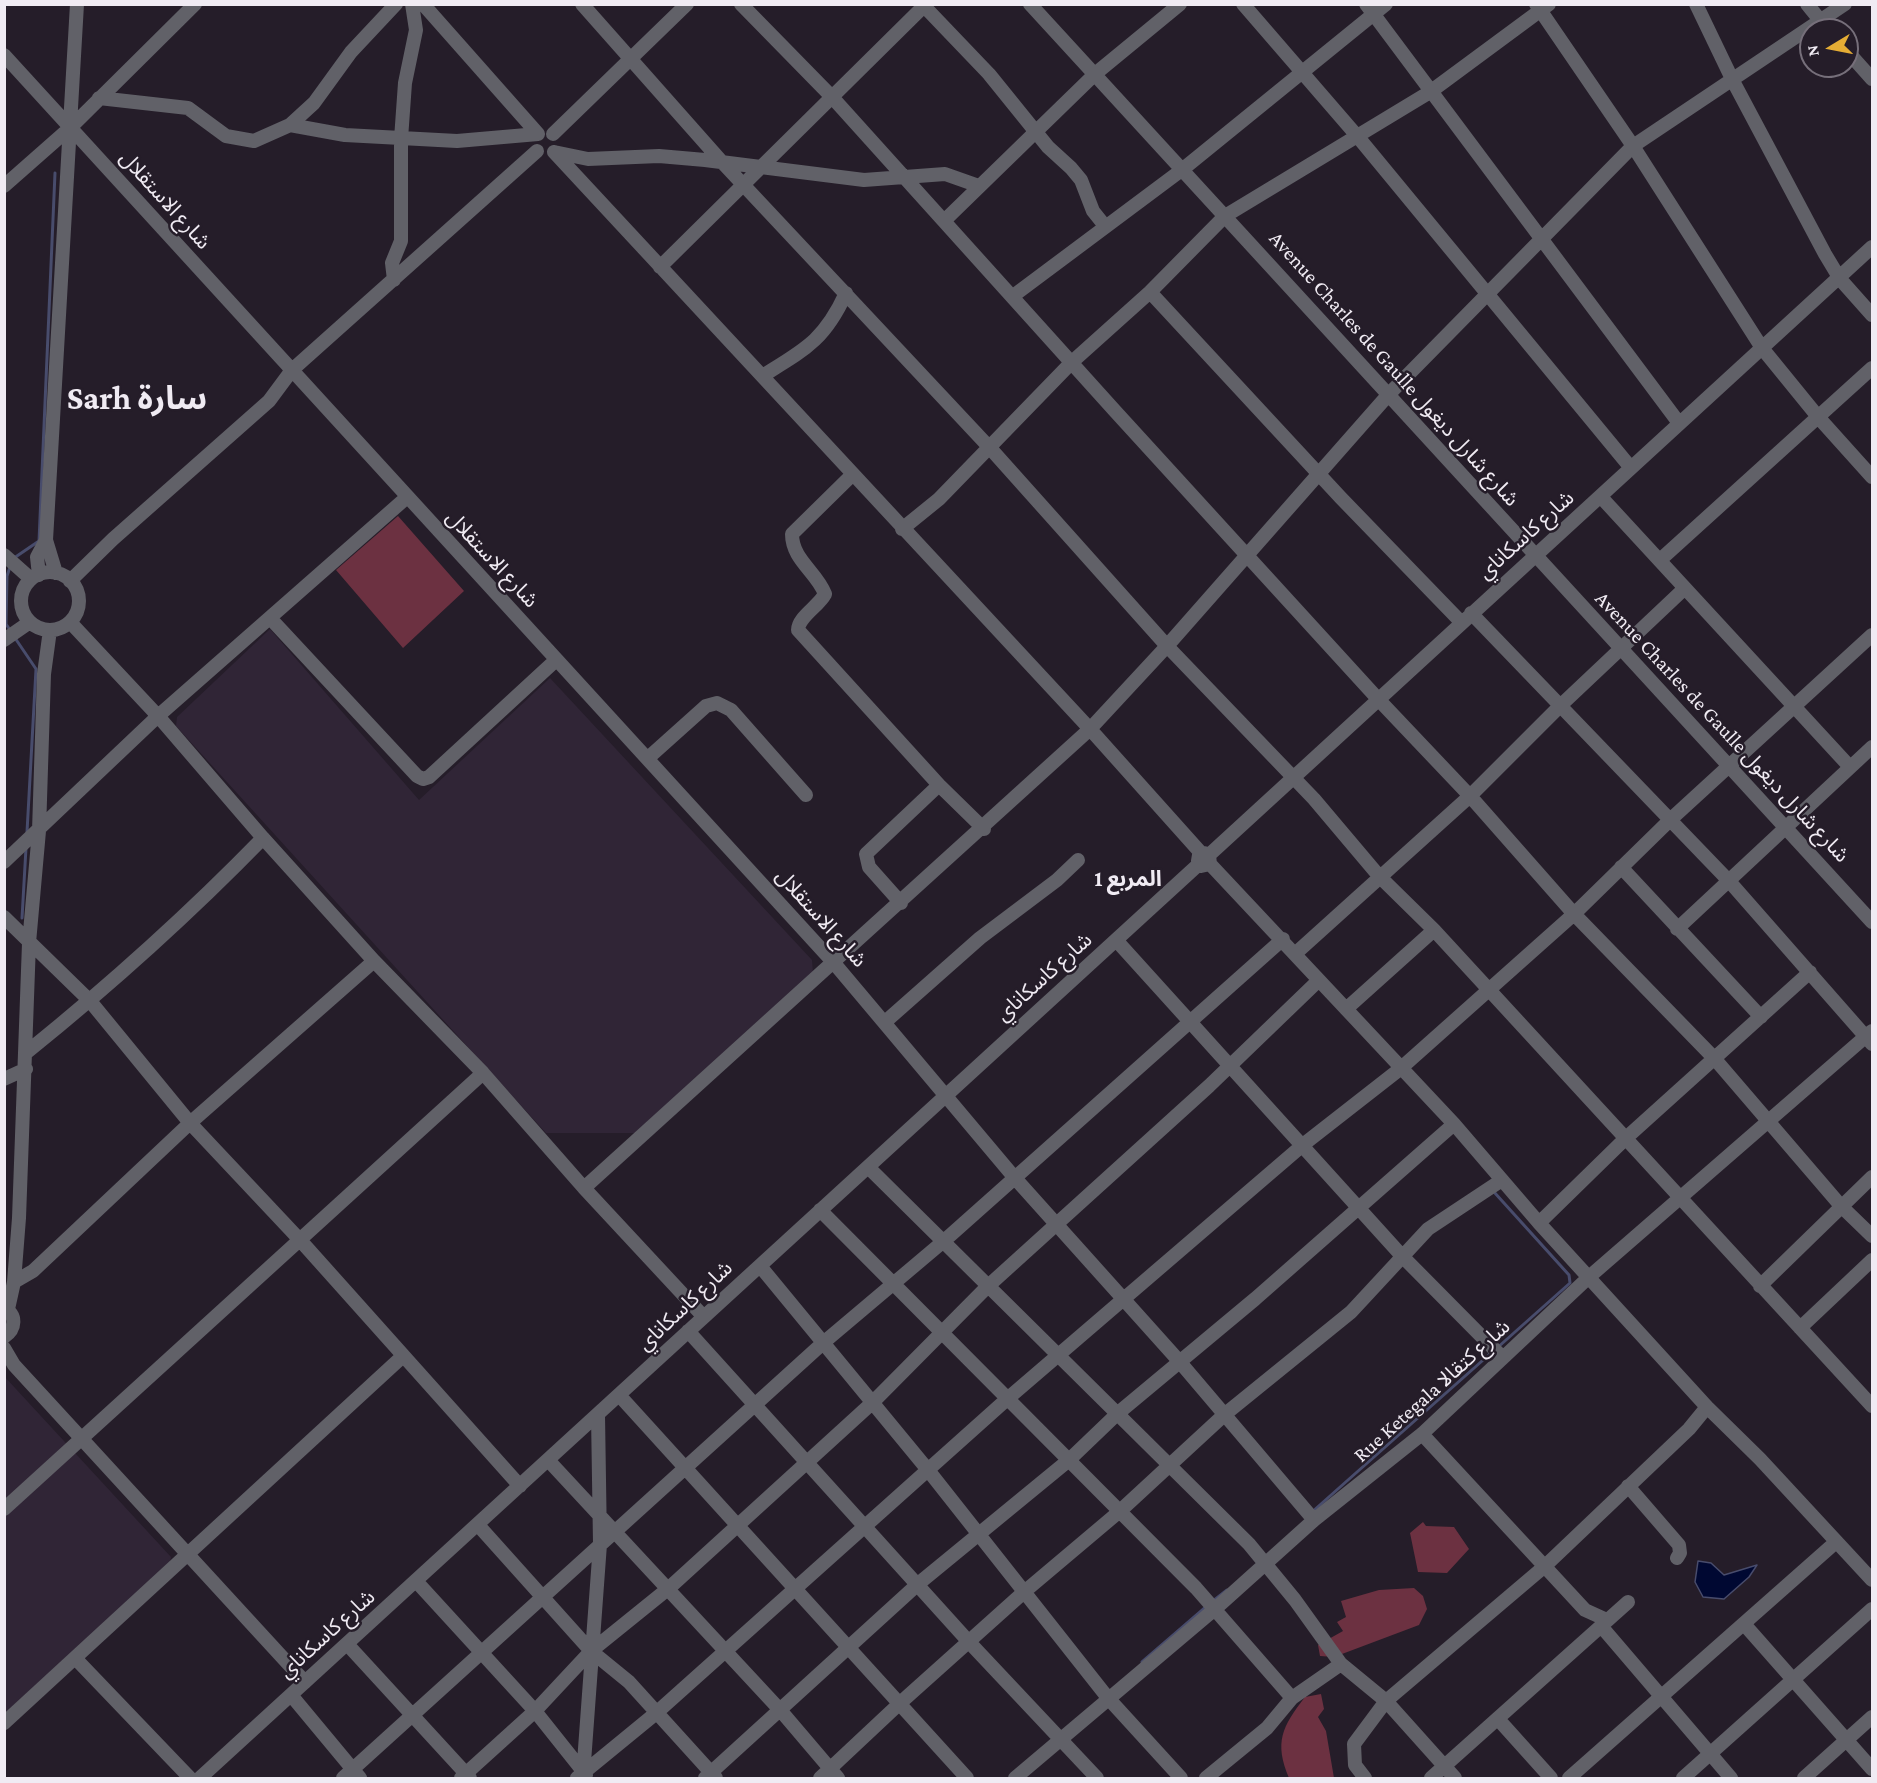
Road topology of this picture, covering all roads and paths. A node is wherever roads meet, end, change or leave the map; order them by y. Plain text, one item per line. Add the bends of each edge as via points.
1 (77, 4) edge
2 (195, 4) edge
3 (396, 4) edge
4 (412, 4) edge
5 (423, 4) edge
6 (582, 4) edge
7 (687, 4) edge
8 (741, 4) edge
9 (1180, 4) edge
10 (1243, 4) edge
11 (1386, 4) edge
12 (1696, 4) edge
13 (1806, 4) edge
14 (1845, 4) edge
15 (924, 5) edge
16 (1035, 6) edge
17 (1542, 6) edge
18 (1370, 10) edge
19 (1818, 18) edge
20 (1832, 18) edge
21 (1799, 42) edge
22 (4, 55) edge
23 (633, 60) junction
24 (1859, 64) edge
25 (1304, 73) junction
26 (1095, 74) junction
27 (1872, 79) edge
28 (1733, 81) junction
29 (1431, 92) junction
30 (832, 97) junction
31 (99, 98) junction
32 (290, 125) junction
33 (71, 126) junction
34 (1035, 132) junction
35 (538, 134) junction
36 (553, 134) junction
37 (1358, 137) junction
38 (401, 139) junction
39 (1633, 146) junction
40 (537, 151) junction
41 (554, 152) junction
42 (721, 161) junction
43 (765, 166) junction
44 (1183, 169) junction
45 (903, 178) junction
46 (4, 186) edge
47 (745, 186) junction
48 (979, 186) junction
49 (1225, 216) junction
50 (944, 220) junction
51 (1105, 226) junction
52 (1540, 237) junction
53 (1872, 247) edge
54 (660, 267) junction
55 (1840, 279) junction
56 (394, 280) junction
57 (1150, 292) junction
58 (846, 294) junction
59 (1488, 294) junction
60 (1013, 296) junction
61 (1872, 315) edge
62 (1762, 348) junction
63 (1072, 362) junction
64 (1872, 368) edge
65 (292, 370) junction
66 (762, 376) junction
67 (1389, 394) junction
68 (1819, 418) junction
69 (1679, 423) junction
70 (990, 448) junction
71 (1630, 468) junction
72 (1319, 474) junction
73 (852, 475) junction
74 (1872, 477) edge
75 (1601, 497) junction
76 (406, 498) junction
77 (902, 529) junction
78 (46, 540) junction
79 (4, 555) edge
80 (1248, 555) junction
81 (1535, 555) junction
82 (1660, 560) junction
83 (56, 573) junction
84 (35, 577) junction
85 (70, 581) junction
86 (1685, 588) junction
87 (270, 618) junction
88 (1466, 618) junction
89 (30, 622) junction
90 (70, 622) junction
91 (50, 630) junction
92 (1872, 635) edge
93 (4, 640) edge
94 (1167, 646) junction
95 (1622, 650) junction
96 (556, 660) junction
97 (1378, 699) junction
98 (1560, 706) junction
99 (1795, 708) junction
100 (158, 716) junction
101 (1090, 729) junction
102 (1872, 747) edge
103 (648, 758) junction
104 (1729, 766) junction
105 (1850, 767) junction
106 (1292, 777) junction
107 (939, 785) junction
108 (806, 795) dead end
109 (1470, 796) junction
110 (1670, 820) junction
111 (1786, 827) junction
112 (984, 829) junction
113 (39, 831) junction
114 (262, 838) junction
115 (1205, 859) junction
116 (1078, 860) dead end
117 (4, 862) edge
118 (1621, 867) junction
119 (1378, 876) junction
120 (1729, 880) junction
121 (901, 903) junction
122 (1574, 914) junction
123 (4, 917) edge
124 (1872, 922) edge
125 (1677, 929) junction
126 (1434, 930) junction
127 (1283, 939) junction
128 (1116, 940) junction
129 (29, 942) junction
130 (1296, 953) junction
131 (374, 961) junction
132 (834, 963) junction
133 (1810, 972) junction
134 (1319, 980) junction
135 (1488, 992) junction
136 (90, 1001) junction
137 (1346, 1009) junction
138 (1761, 1017) junction
139 (1190, 1021) junction
140 (885, 1022) junction
141 (1870, 1037) edge
142 (27, 1052) junction
143 (1714, 1058) junction
144 (1231, 1065) junction
145 (26, 1069) junction
146 (1400, 1069) junction
147 (483, 1073) junction
148 (4, 1079) edge
149 (946, 1094) junction
150 (1768, 1120) junction
151 (190, 1123) junction
152 (1454, 1124) junction
153 (1626, 1138) junction
154 (1304, 1144) junction
155 (868, 1167) junction
156 (1014, 1177) junction
157 (1872, 1177) edge
158 (1502, 1180) junction
159 (584, 1188) junction
160 (1680, 1196) junction
161 (1359, 1206) junction
162 (1841, 1206) junction
163 (820, 1210) junction
164 (1539, 1223) junction
165 (1058, 1225) junction
166 (1872, 1236) edge
167 (300, 1240) junction
168 (945, 1240) junction
169 (1402, 1256) junction
170 (1872, 1260) edge
171 (760, 1266) junction
172 (1589, 1277) junction
173 (14, 1282) junction
174 (892, 1285) junction
175 (1760, 1286) junction
176 (987, 1287) junction
177 (1122, 1300) junction
178 (6, 1309) edge
179 (703, 1316) junction
180 (1800, 1328) junction
181 (688, 1331) junction
182 (941, 1333) junction
183 (4, 1337) edge
184 (823, 1343) junction
185 (4, 1348) edge
186 (403, 1356) junction
187 (1058, 1356) junction
188 (1502, 1357) junction
189 (1179, 1361) junction
190 (619, 1395) junction
191 (1006, 1400) junction
192 (872, 1403) junction
193 (755, 1405) junction
194 (1872, 1406) edge
195 (1707, 1407) junction
196 (1117, 1414) junction
197 (598, 1415) junction
198 (1224, 1415) junction
199 (1422, 1434) junction
200 (82, 1440) junction
201 (548, 1460) junction
202 (1069, 1460) junction
203 (807, 1462) junction
204 (686, 1467) junction
205 (1168, 1467) junction
206 (928, 1470) junction
207 (519, 1486) junction
208 (1628, 1486) junction
209 (4, 1509) edge
210 (1120, 1511) junction
211 (600, 1512) junction
212 (1314, 1520) junction
213 (737, 1524) junction
214 (478, 1525) junction
215 (866, 1527) junction
216 (615, 1530) junction
217 (979, 1533) junction
218 (1836, 1542) junction
219 (600, 1544) junction
220 (189, 1554) junction
221 (1677, 1558) dead end
222 (1266, 1563) junction
223 (1545, 1566) junction
224 (1872, 1580) edge
225 (416, 1581) junction
226 (918, 1584) junction
227 (669, 1588) junction
228 (795, 1588) junction
229 (1024, 1592) junction
230 (544, 1596) junction
231 (1628, 1602) dead end
232 (1215, 1609) junction
233 (1872, 1609) edge
234 (1604, 1623) junction
235 (1744, 1624) junction
236 (969, 1642) junction
237 (347, 1644) junction
238 (850, 1647) junction
239 (591, 1651) junction
240 (726, 1651) junction
241 (482, 1654) junction
242 (75, 1658) junction
243 (1341, 1664) junction
244 (1793, 1681) junction
245 (305, 1682) junction
246 (291, 1695) junction
247 (1661, 1697) junction
248 (1108, 1698) junction
249 (1292, 1698) junction
250 (1386, 1701) junction
251 (899, 1704) junction
252 (535, 1711) junction
253 (781, 1711) junction
254 (655, 1714) junction
255 (411, 1715) junction
256 (1872, 1717) edge
257 (1498, 1719) junction
258 (4, 1723) edge
259 (1060, 1738) junction
260 (1846, 1739) junction
261 (1709, 1755) junction
262 (1445, 1766) junction
263 (1872, 1769) edge
264 (352, 1776) edge
265 (829, 1776) edge
266 (466, 1777) edge
267 (583, 1777) edge
268 (711, 1777) edge
269 (190, 1779) edge
270 (200, 1779) edge
271 (967, 1779) edge
272 (1015, 1779) edge
273 (1097, 1779) edge
274 (1181, 1779) edge
275 (1206, 1779) edge
276 (1365, 1779) edge
277 (1431, 1779) edge
278 (1455, 1779) edge
279 (1551, 1779) edge
280 (1569, 1779) edge
281 (1683, 1779) edge
282 (1731, 1779) edge
283 (1804, 1779) edge

1 - 33 street
2 - 31 street
3 - 32 street via 351,52 314,103
4 - 38 street via 416,30 405,82
5 - 35 street
6 - 23 street
7 - 23 street
8 - 30 street
9 - 26 street
10 - 25 street
11 - 18 street
12 - 28 street
13 - 19 street
14 - 20 street
15 - 30 street
15 - 34 street via 989,74
16 - 26 street, Avenue Charles de Gaulle شارع شارل ديغول
17 - 29 street
17 - 39 street
18 - 25 street
18 - 29 street
21 - 28 street
22 - 33 street, شارع الاستقلال
23 - 36 street
23 - 42 street
24 - 27 street
25 - 37 street
25 - 44 street
26 - 34 street
26 - 44 street, Avenue Charles de Gaulle شارع شارل ديغول
28 - 39 street
28 - 55 street
29 - 37 street
29 - 52 street
30 - 43 street
30 - 45 street
31 - 32 street via 188,108 226,136 254,141
31 - 33 street
32 - 38 street via 345,135
33 - 46 street
33 - 65 street, شارع الاستقلال
33 - 78 street
34 - 48 street
34 - 51 street via 1081,180 1093,211
35 - 36 street
35 - 38 street via 457,141
35 - 40 street via 534,145
36 - 41 street via 558,143
37 - 49 street
37 - 59 street
38 - 56 street via 401,240 392,263
39 - 52 street
39 - 62 street
40 - 41 street via 548,155
40 - 56 street
41 - 42 street via 588,159 659,156
41 - 54 street
42 - 43 street
42 - 47 street
43 - 45 street via 864,180
43 - 47 street
44 - 49 street, Avenue Charles de Gaulle شارع شارل ديغول
44 - 51 street
45 - 48 street via 945,174
45 - 50 street
47 - 54 street
47 - 58 street
48 - 50 street
49 - 57 street
49 - 67 street, Avenue Charles de Gaulle شارع شارل ديغول
50 - 60 street
51 - 60 street
52 - 59 street
52 - 69 street
53 - 55 street, شارع كاسكاناي
54 - 66 street
55 - 61 street
55 - 62 street, شارع كاسكاناي
56 - 65 street
57 - 63 street
57 - 72 street
58 - 66 street via 821,336
58 - 70 street
59 - 67 street
59 - 71 street
60 - 63 street
62 - 68 street
62 - 69 street, شارع كاسكاناي
63 - 70 street
63 - 80 street
64 - 68 street
65 - 76 street, شارع الاستقلال
65 - 85 street via 268,401
66 - 73 street
67 - 72 street
67 - 81 street, Avenue Charles de Gaulle شارع شارل ديغول
68 - 74 street
68 - 82 street
69 - 71 street, شارع كاسكاناي
70 - 77 street
70 - 94 street
71 - 75 street, شارع كاسكاناي
72 - 80 street
72 - 88 street
73 - 77 street
73 - 107 street via 792,534 799,558 825,594 800,622 798,630
75 - 81 street, شارع كاسكاناي
75 - 82 street
76 - 87 street
76 - 96 street, شارع الاستقلال
77 - 101 street
78 - 83 street
78 - 84 street via 37,557
79 - 84 street
80 - 94 street
80 - 97 street
81 - 88 street, شارع كاسكاناي
81 - 95 street, Avenue Charles de Gaulle شارع شارل ديغول
82 - 86 street
83 - 84 street
83 - 85 street
84 - 89 street via 21,595 24,614
85 - 90 street via 78,597
86 - 95 street
86 - 99 street
87 - 96 street via 423,779 473,739
87 - 100 street
88 - 97 street, شارع كاسكاناي
88 - 98 street
89 - 91 street
89 - 93 street
90 - 91 street
90 - 100 street
91 - 113 street via 44,674
92 - 99 street
94 - 101 street
94 - 106 street
95 - 98 street
95 - 104 street, Avenue Charles de Gaulle شارع شارل ديغول
96 - 103 street, شارع الاستقلال
97 - 106 street, شارع كاسكاناي
97 - 109 street
98 - 109 street
98 - 110 street
99 - 104 street
99 - 105 street
100 - 113 street
100 - 114 street
101 - 112 street
101 - 115 street
102 - 105 street
103 - 108 street via 706,706 717,703 731,710
103 - 132 street, شارع الاستقلال
104 - 110 street
104 - 111 street, Avenue Charles de Gaulle شارع شارل ديغول
105 - 111 street
106 - 115 street, شارع كاسكاناي
106 - 119 street
107 - 112 street
107 - 121 street via 866,854 869,867
109 - 119 street
109 - 122 street
110 - 118 street
110 - 120 street
111 - 120 street
111 - 124 street, Avenue Charles de Gaulle شارع شارل ديغول
112 - 121 street
113 - 117 street
113 - 129 street
114 - 131 street
114 - 136 street via 203,899
115 - 127 street
115 - 128 street, شارع كاسكاناي
116 - 140 street via 1058,880 980,938
118 - 122 street
118 - 125 street
119 - 126 street
119 - 130 street
120 - 125 street
120 - 133 street
121 - 132 street
122 - 135 street
122 - 143 street
123 - 129 street
125 - 138 street
126 - 135 street
126 - 137 street
127 - 130 street
127 - 139 street
128 - 139 street
128 - 149 street, شارع كاسكاناي
129 - 136 street
129 - 142 street
130 - 134 street
131 - 147 street
131 - 151 street
132 - 140 street, شارع الاستقلال
132 - 159 street
133 - 138 street
133 - 141 street
134 - 137 street
134 - 144 street
135 - 146 street
135 - 153 street
136 - 142 street
136 - 151 street
137 - 146 street
138 - 143 street
139 - 144 street
139 - 156 street
140 - 149 street, شارع الاستقلال
141 - 150 street, Rue Ketegala شارع كتقالا
142 - 145 street
143 - 150 street
143 - 153 street
144 - 154 street
144 - 165 street
145 - 148 street
145 - 173 street
146 - 152 street
146 - 154 street
147 - 159 street
147 - 167 street
149 - 155 street, شارع كاسكاناي
149 - 156 street, شارع الاستقلال
150 - 160 street, Rue Ketegala شارع كتقالا
150 - 162 street
151 - 167 street
151 - 173 street via 33,1270
152 - 158 street
152 - 161 street
153 - 160 street
153 - 164 street
154 - 161 street
154 - 177 street
155 - 163 street, شارع كاسكاناي
155 - 168 street
156 - 165 street, شارع الاستقلال
156 - 168 street
157 - 162 street
158 - 164 street
158 - 169 street via 1449,1214
159 - 179 street
160 - 172 street, Rue Ketegala شارع كتقالا
160 - 175 street
161 - 169 street
161 - 189 street
162 - 166 street
162 - 175 street
163 - 171 street, شارع كاسكاناي
163 - 174 street
164 - 172 street
165 - 176 street
165 - 177 street, شارع الاستقلال
167 - 186 street
167 - 200 street
168 - 174 street
168 - 176 street
169 - 188 street
169 - 198 street via 1351,1312
170 - 180 street
171 - 179 street, شارع كاسكاناي
171 - 184 street
172 - 188 street, Rue Ketegala شارع كتقالا
172 - 195 street
173 - 178 street
174 - 182 street
174 - 184 street
175 - 180 street
176 - 182 street
176 - 187 street
177 - 187 street
177 - 189 street, شارع الاستقلال
178 - 183 street via 14,1324
179 - 181 street, شارع كاسكاناي
180 - 194 street
181 - 190 street, شارع كاسكاناي
181 - 193 street
182 - 191 street
182 - 192 street
184 - 192 street
184 - 193 street
185 - 200 street via 14,1365
186 - 207 street
186 - 220 street
187 - 191 street
187 - 196 street
188 - 199 street, Rue Ketegala شارع كتقالا
189 - 196 street
189 - 198 street, شارع الاستقلال
190 - 197 street, شارع كاسكاناي
190 - 204 street
191 - 202 street
191 - 206 street
192 - 203 street
192 - 206 street
193 - 203 street
193 - 204 street
195 - 208 street
195 - 218 street
196 - 202 street
196 - 205 street
197 - 201 street, شارع كاسكاناي
197 - 211 street
198 - 205 street
198 - 212 street, شارع الاستقلال
199 - 212 street, Rue Ketegala شارع كتقالا
199 - 223 street
200 - 209 street
200 - 220 street
201 - 207 street, شارع كاسكاناي
201 - 211 street
202 - 210 street
202 - 217 street
203 - 213 street
203 - 215 street
204 - 213 street
204 - 216 street
205 - 210 street
205 - 222 street
206 - 215 street
206 - 217 street
207 - 214 street, شارع كاسكاناي
208 - 221 street via 1679,1545
208 - 223 street
210 - 229 street
210 - 232 street
211 - 216 street
211 - 219 street
212 - 222 street, Rue Ketegala شارع كتقالا
213 - 227 street
213 - 228 street
214 - 225 street, شارع كاسكاناي
214 - 230 street
215 - 226 street
215 - 228 street
216 - 219 street
216 - 227 street
217 - 226 street
217 - 229 street
218 - 224 street
218 - 235 street
219 - 230 street
219 - 239 street
220 - 242 street
220 - 245 street
222 - 232 street, Rue Ketegala شارع كتقالا
222 - 243 street
223 - 234 street via 1585,1610
223 - 250 street
225 - 237 street, شارع كاسكاناي
225 - 241 street
226 - 236 street
226 - 238 street
227 - 239 street
227 - 240 street
228 - 238 street
228 - 240 street
229 - 236 street
229 - 248 street
230 - 239 street
230 - 241 street
231 - 234 street
232 - 248 street, Rue Ketegala شارع كتقالا
232 - 249 street
233 - 244 street
234 - 247 street
234 - 257 street
235 - 244 street
235 - 247 street
236 - 251 street
236 - 259 street
237 - 245 street, شارع كاسكاناي
237 - 255 street
238 - 251 street
238 - 253 street
239 - 252 street
239 - 254 street via 629,1682
239 - 267 street
240 - 253 street
240 - 254 street
241 - 252 street
241 - 255 street
242 - 258 street
242 - 269 street
243 - 249 street
243 - 250 street
244 - 260 street
244 - 261 street
245 - 246 street, شارع كاسكاناي
246 - 264 street
246 - 270 street, شارع كاسكاناي
247 - 261 street
247 - 280 street
248 - 259 street, Rue Ketegala شارع كتقالا
248 - 274 street
249 - 275 street via 1267,1728
250 - 262 street
250 - 276 street via 1354,1744 1355,1765
251 - 265 street
251 - 271 street
252 - 266 street
252 - 267 street
253 - 265 street
253 - 268 street
254 - 267 street
254 - 268 street
255 - 264 street
255 - 266 street
256 - 260 street
257 - 262 street
257 - 279 street
259 - 272 street, Rue Ketegala شارع كتقالا
259 - 273 street
260 - 263 street
260 - 283 street
261 - 281 street
261 - 282 street
262 - 277 street
262 - 278 street

